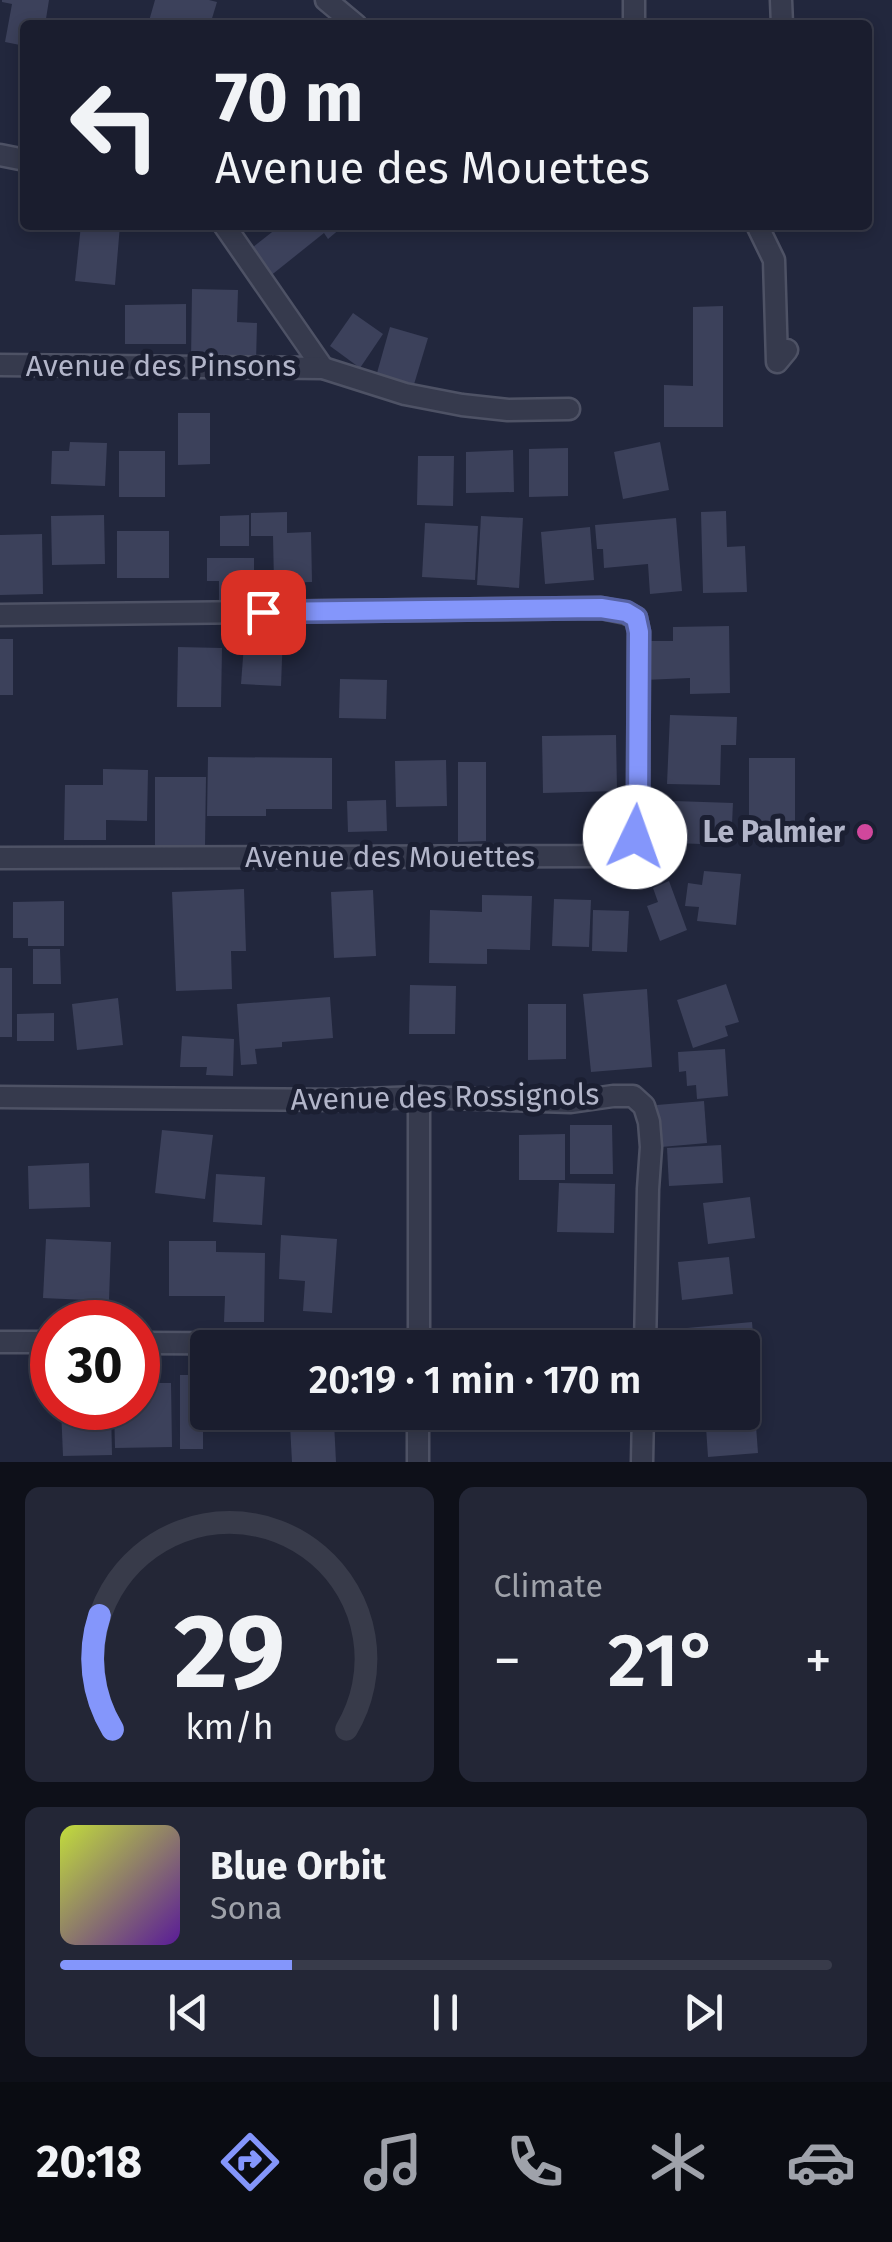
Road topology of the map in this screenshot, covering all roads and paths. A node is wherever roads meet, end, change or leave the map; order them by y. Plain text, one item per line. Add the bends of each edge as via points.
1 (326, 0) edge
2 (350, 20) edge
3 (227, 230) edge
4 (759, 230) edge
5 (787, 350) dead end
6 (0, 365) edge
7 (323, 368) junction
8 (569, 409) dead end
9 (0, 614) edge
10 (0, 858) edge
11 (0, 1097) edge
12 (419, 1097) junction
13 (418, 1330) edge
14 (645, 1330) edge
15 (0, 1342) edge
16 (30, 1342) edge
17 (160, 1343) edge
18 (190, 1344) edge
19 (418, 1430) edge
20 (643, 1430) edge
21 (418, 1462) edge
22 (642, 1462) edge

1 - 2 street
3 - 7 street, Avenue des Pinsons
4 - 5 street via 774,260 777,362
6 - 7 street, Avenue des Pinsons
7 - 8 street, Avenue des Pinsons via 462,405
9 - 10 street, Avenue des Mouettes via 601,608 636,618 639,650 638,814 627,851
11 - 12 street, Avenue des Rossignols
12 - 13 street
12 - 14 street, Avenue des Rossignols via 571,1102 633,1096 644,1106 651,1147
15 - 16 street
17 - 18 street
19 - 21 street
20 - 22 street

